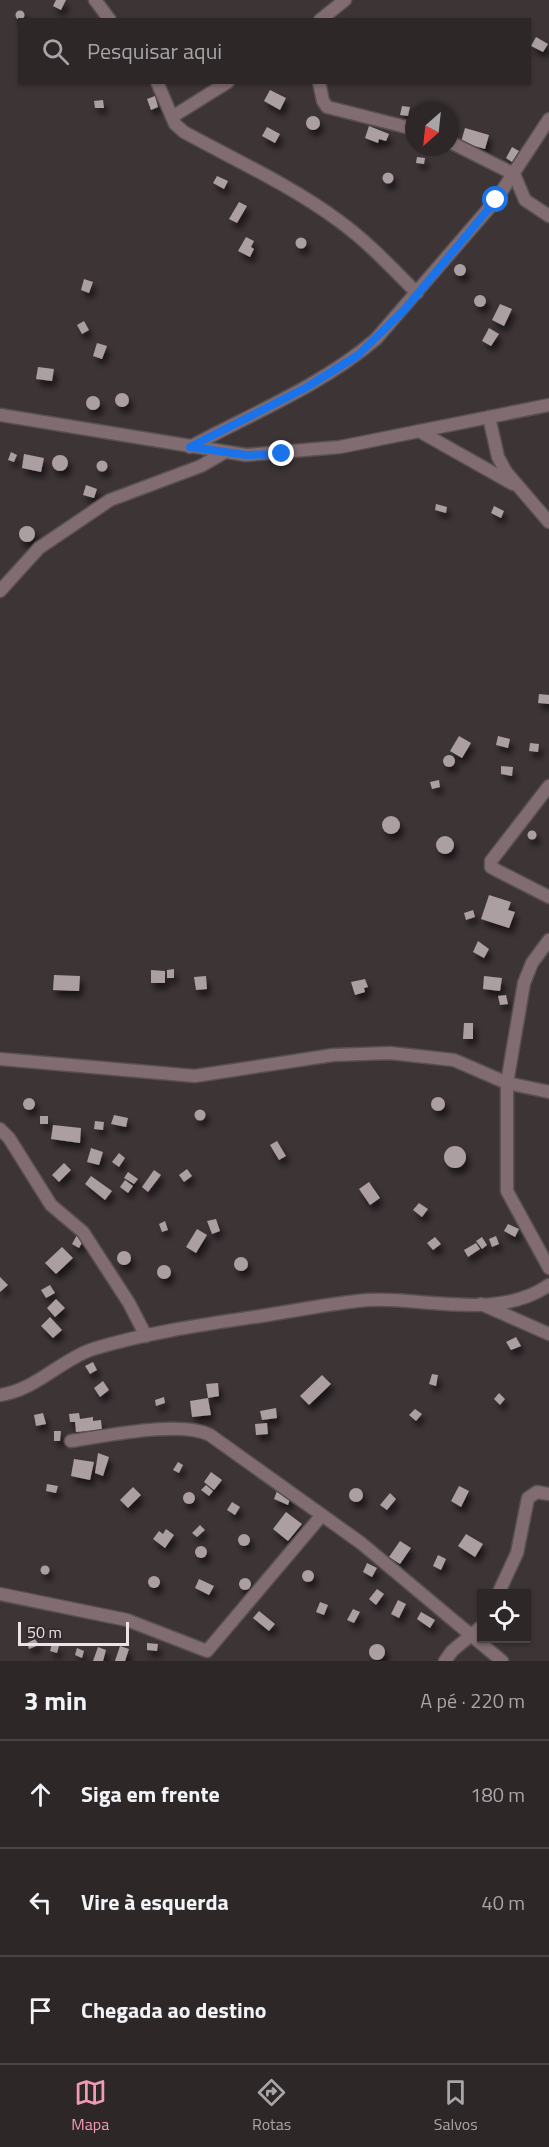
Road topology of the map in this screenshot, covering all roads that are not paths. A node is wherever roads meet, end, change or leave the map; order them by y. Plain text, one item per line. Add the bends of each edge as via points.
1 (95, 0) edge
2 (345, 0) edge
3 (108, 18) edge
4 (322, 18) edge
5 (158, 84) edge
6 (225, 84) edge
7 (319, 84) edge
8 (172, 117) junction
9 (549, 119) edge
10 (405, 127) edge
11 (459, 146) edge
12 (514, 174) junction
13 (549, 216) edge
14 (417, 292) junction
15 (549, 405) edge
16 (0, 415) edge
17 (489, 417) junction
18 (418, 431) junction
19 (190, 447) junction
20 (225, 452) junction
21 (517, 486) junction
22 (549, 522) edge
23 (0, 591) edge
24 (549, 786) edge
25 (549, 897) edge
26 (549, 940) edge
27 (0, 1059) edge
28 (507, 1083) junction
29 (549, 1092) edge
30 (0, 1129) edge
31 (549, 1268) edge
32 (549, 1285) edge
33 (481, 1304) junction
34 (549, 1334) edge
35 (146, 1336) junction
36 (0, 1395) edge
37 (71, 1442) dead end
38 (549, 1494) edge
39 (322, 1515) junction
40 (500, 1589) edge
41 (0, 1594) edge
42 (477, 1631) edge
43 (472, 1636) junction
44 (445, 1661) edge
45 (502, 1661) edge

1 - 3 street
2 - 4 street
5 - 8 street
6 - 8 street
7 - 10 street via 327,107
8 - 14 street via 184,132 338,220
9 - 12 street
11 - 12 street
12 - 13 street via 525,200
12 - 14 street
14 - 19 street via 358,355 307,387
15 - 17 street
16 - 19 street
17 - 18 street
17 - 21 street via 498,457
18 - 20 street via 282,454
18 - 21 street
19 - 20 street
20 - 23 street via 201,466 110,500 39,548
21 - 22 street
24 - 25 street via 491,861 491,867
26 - 28 street via 532,963 524,983
27 - 28 street via 195,1076 333,1055 390,1053 454,1059
28 - 29 street
28 - 31 street via 507,1191
30 - 35 street via 51,1204 83,1232
32 - 33 street via 520,1299
33 - 34 street
33 - 35 street via 358,1301
35 - 36 street via 87,1351 23,1389
37 - 39 street via 120,1433 202,1431
38 - 40 street via 537,1492 528,1498 518,1553
39 - 41 street via 207,1651 127,1620
39 - 43 street
42 - 43 street
43 - 44 street via 452,1650
43 - 45 street

